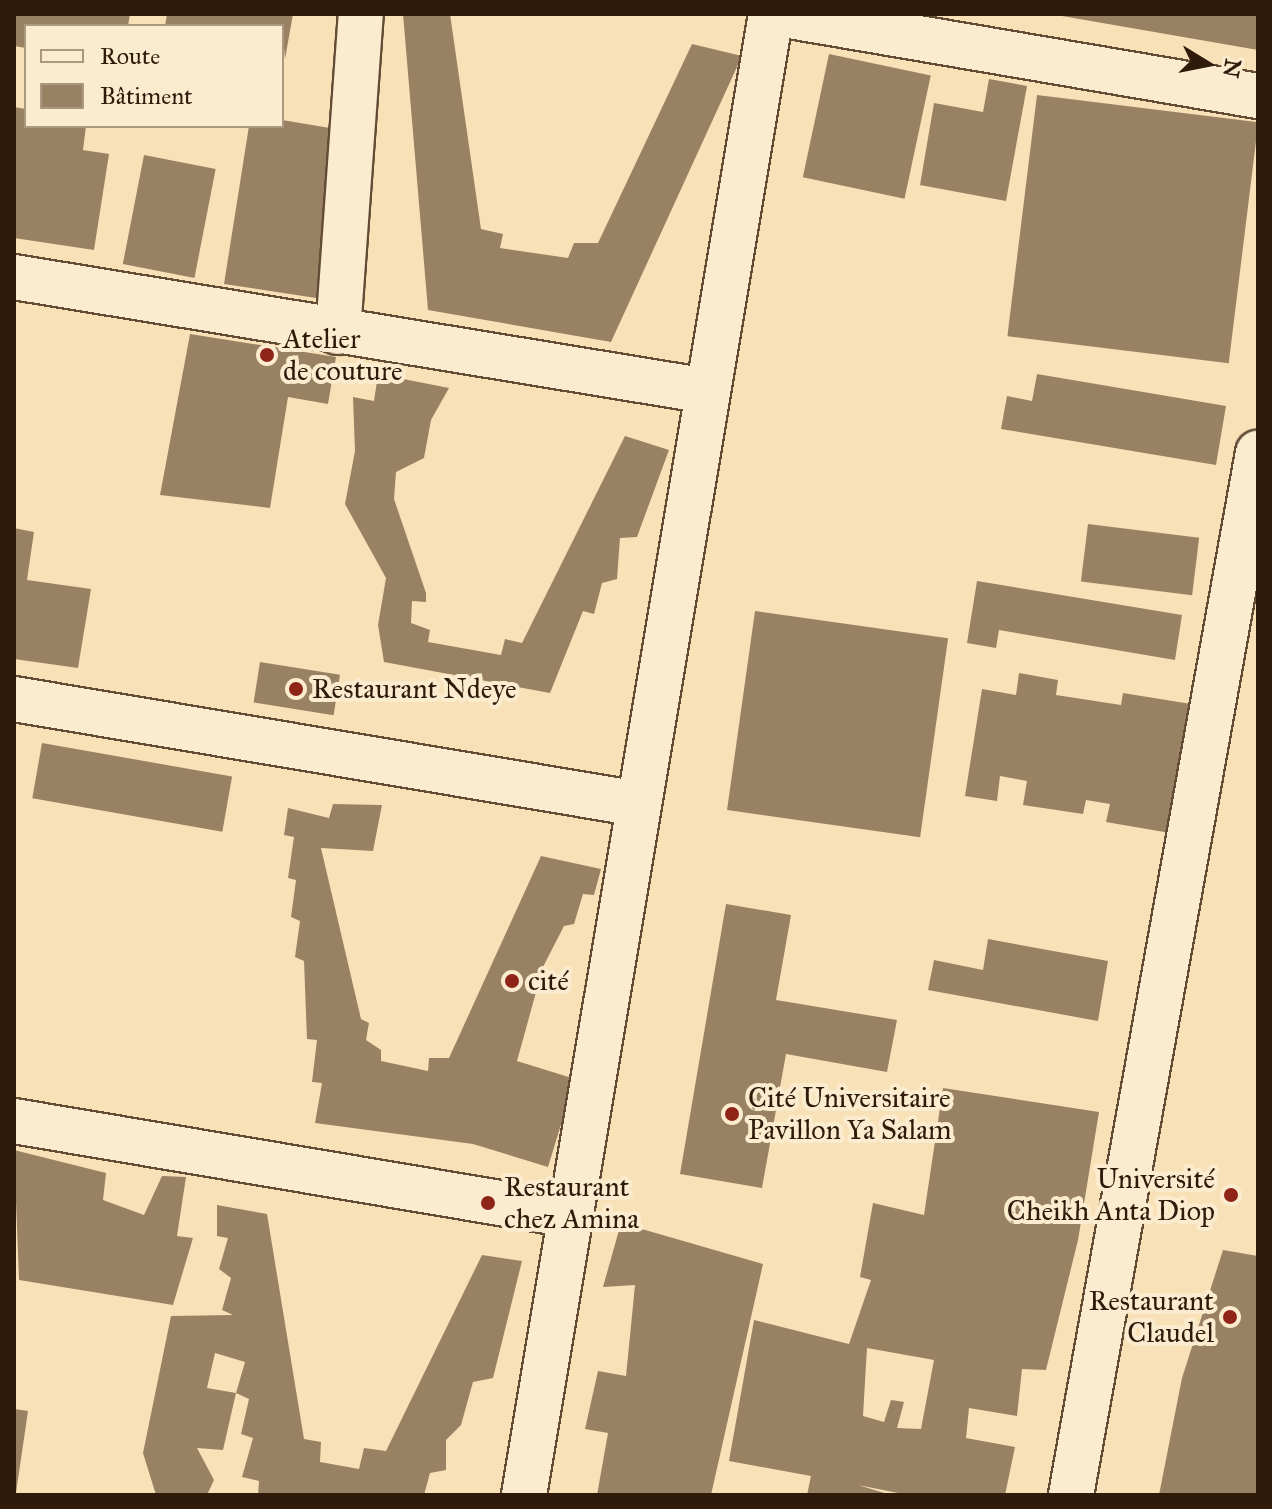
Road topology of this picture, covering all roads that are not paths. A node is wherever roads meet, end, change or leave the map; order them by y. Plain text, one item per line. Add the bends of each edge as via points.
1 (361, 14) edge
2 (771, 14) edge
3 (778, 14) edge
4 (950, 28) edge
5 (1258, 96) edge
6 (14, 277) edge
7 (338, 332) junction
8 (707, 391) junction
9 (1258, 453) edge
10 (14, 699) edge
11 (639, 804) junction
12 (14, 1121) edge
13 (571, 1215) junction
14 (524, 1495) edge
15 (1071, 1495) edge

1 - 7 street
2 - 8 street
3 - 4 street
4 - 5 street
6 - 7 street
7 - 8 street
8 - 11 street
9 - 15 street
10 - 11 street
11 - 13 street
12 - 13 street
13 - 14 street

